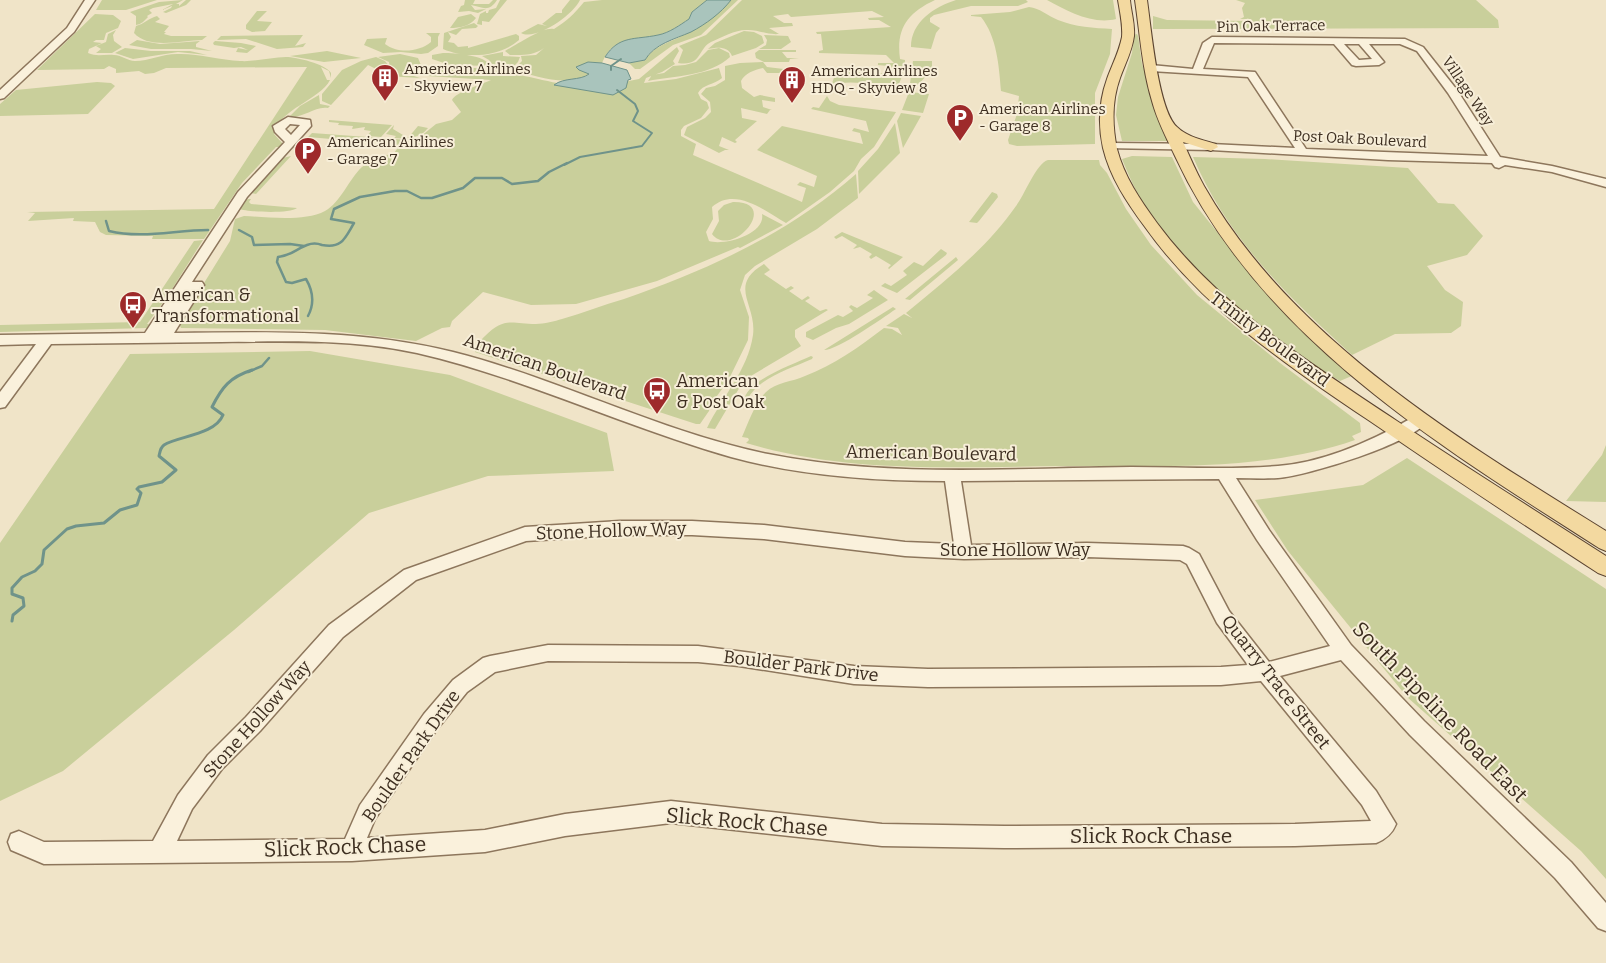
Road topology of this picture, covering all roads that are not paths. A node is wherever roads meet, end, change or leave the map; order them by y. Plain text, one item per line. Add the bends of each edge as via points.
1 (1124, 0) edge
2 (1141, 0) edge
3 (86, 8) edge
4 (1336, 40) junction
5 (1361, 40) junction
6 (1412, 44) joint
7 (1151, 68) junction
8 (1197, 72) junction
9 (0, 96) edge
10 (1167, 126) junction
11 (291, 142) dead end
12 (1211, 147) junction
13 (1300, 148) junction
14 (1178, 150) junction
15 (1275, 150) junction
16 (1111, 151) junction
17 (1263, 156) junction
18 (1292, 158) junction
19 (1498, 163) junction
20 (1606, 182) edge
21 (1606, 190) edge
22 (222, 227) joint
23 (157, 337) junction
24 (47, 339) junction
25 (0, 340) edge
26 (0, 403) edge
27 (1420, 420) junction
28 (1400, 432) junction
29 (1222, 472) junction
30 (952, 475) junction
31 (1606, 542) edge
32 (964, 552) junction
33 (1192, 559) joint
34 (1606, 567) edge
35 (1344, 650) junction
36 (1264, 672) junction
37 (1369, 798) joint
38 (19, 842) dead end
39 (352, 850) junction
40 (160, 851) junction
41 (1606, 920) edge

1 - 16 main road, Trinity Boulevard via 1128,32 1108,95
2 - 7 main road, Trinity Boulevard
3 - 9 street via 71,30
4 - 5 street, Pin Oak Terrace
4 - 5 street via 1356,63 1379,62
4 - 8 street, Pin Oak Terrace via 1212,40
5 - 6 street, Pin Oak Terrace via 1396,40
6 - 19 street, Village Way via 1420,49 1453,92
7 - 8 street
7 - 10 main road, Trinity Boulevard
8 - 13 street via 1251,74
10 - 12 main road via 1180,136
10 - 14 main road, Trinity Boulevard
11 - 22 street via 242,195
12 - 14 street, Post Oak Boulevard
12 - 15 street, Post Oak Boulevard
13 - 15 street, Post Oak Boulevard
13 - 19 street, Post Oak Boulevard
14 - 16 street, Post Oak Boulevard
14 - 17 street, Post Oak Boulevard
14 - 27 main road, Trinity Boulevard via 1237,248 1279,298 1364,377
15 - 17 street
15 - 18 street
16 - 28 main road, Trinity Boulevard via 1132,198 1152,229 1206,291 1290,358
17 - 18 street, Post Oak Boulevard
18 - 19 street, Post Oak Boulevard via 1386,164
19 - 20 street, Post Oak Boulevard via 1552,169
19 - 21 street, Post Oak Boulevard
22 - 23 street via 226,232 225,240
23 - 24 street, American Boulevard
23 - 30 street, American Boulevard via 321,337 412,347 456,357 743,454 839,471
24 - 25 street, American Boulevard
24 - 26 street
27 - 28 street, American Boulevard
27 - 31 main road, Trinity Boulevard via 1490,469
28 - 29 street, American Boulevard via 1349,456 1309,467 1279,472
28 - 34 main road, Trinity Boulevard
29 - 30 street, American Boulevard
29 - 35 street, South Pipeline Road East
30 - 32 street
32 - 33 street, Stone Hollow Way via 1161,551 1183,553
32 - 40 street, Stone Hollow Way via 905,549 764,532 620,528 525,534 410,574 336,632 216,762 185,802
33 - 36 street, Quarry Trace Street via 1223,617
35 - 36 street, Boulder Park Drive
35 - 41 street, South Pipeline Road East via 1417,728 1563,870
36 - 37 street, Quarry Trace Street
36 - 39 street, Boulder Park Drive via 1221,676 928,678 854,675 688,654 548,653 490,664 460,686 431,721 367,812
37 - 39 street, Slick Rock Chase via 1385,824 1376,832 1014,837 882,835 671,812 565,825 485,841
38 - 40 street, Slick Rock Chase via 44,853
39 - 40 street, Slick Rock Chase

